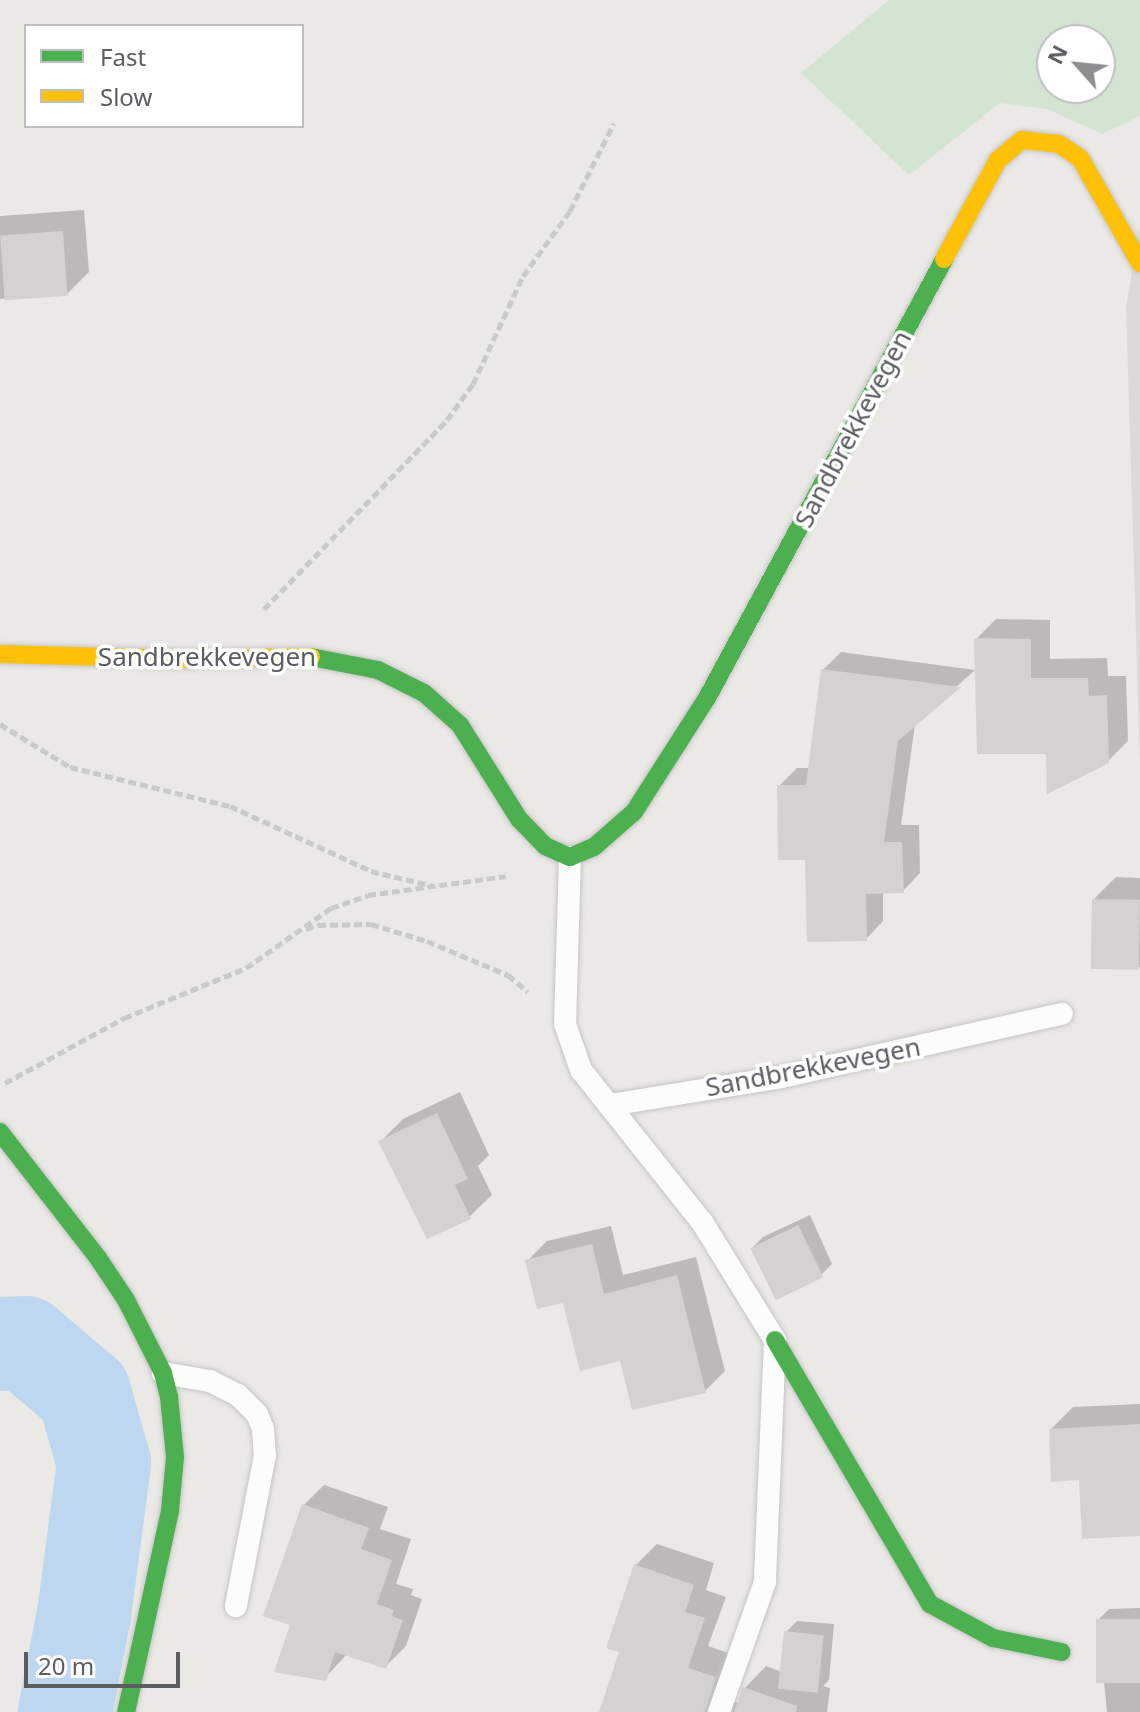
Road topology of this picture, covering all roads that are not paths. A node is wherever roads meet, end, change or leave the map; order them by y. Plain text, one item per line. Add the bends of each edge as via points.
1 (1140, 263) edge
2 (0, 654) edge
3 (570, 857) junction
4 (1062, 1014) dead end
5 (610, 1105) junction
6 (0, 1132) edge
7 (775, 1340) junction
8 (163, 1373) junction
9 (236, 1606) dead end
10 (1062, 1652) dead end
11 (126, 1712) edge
12 (719, 1712) edge

1 - 3 street, Sandbrekkevegen via 1080,158 1059,144 1022,140 998,160 707,698 634,812 594,847
2 - 3 street, Sandbrekkevegen via 323,657 378,670 424,693 460,725 519,819 545,846
3 - 5 lane via 565,1024 581,1070
4 - 5 lane, Sandbrekkevegen via 777,1078
5 - 7 lane via 702,1222
6 - 8 street via 98,1258
7 - 10 street via 930,1604 993,1638
7 - 12 lane via 765,1582
8 - 9 lane via 210,1381 238,1395 257,1414 263,1429 265,1455
8 - 11 street via 175,1457 170,1511

